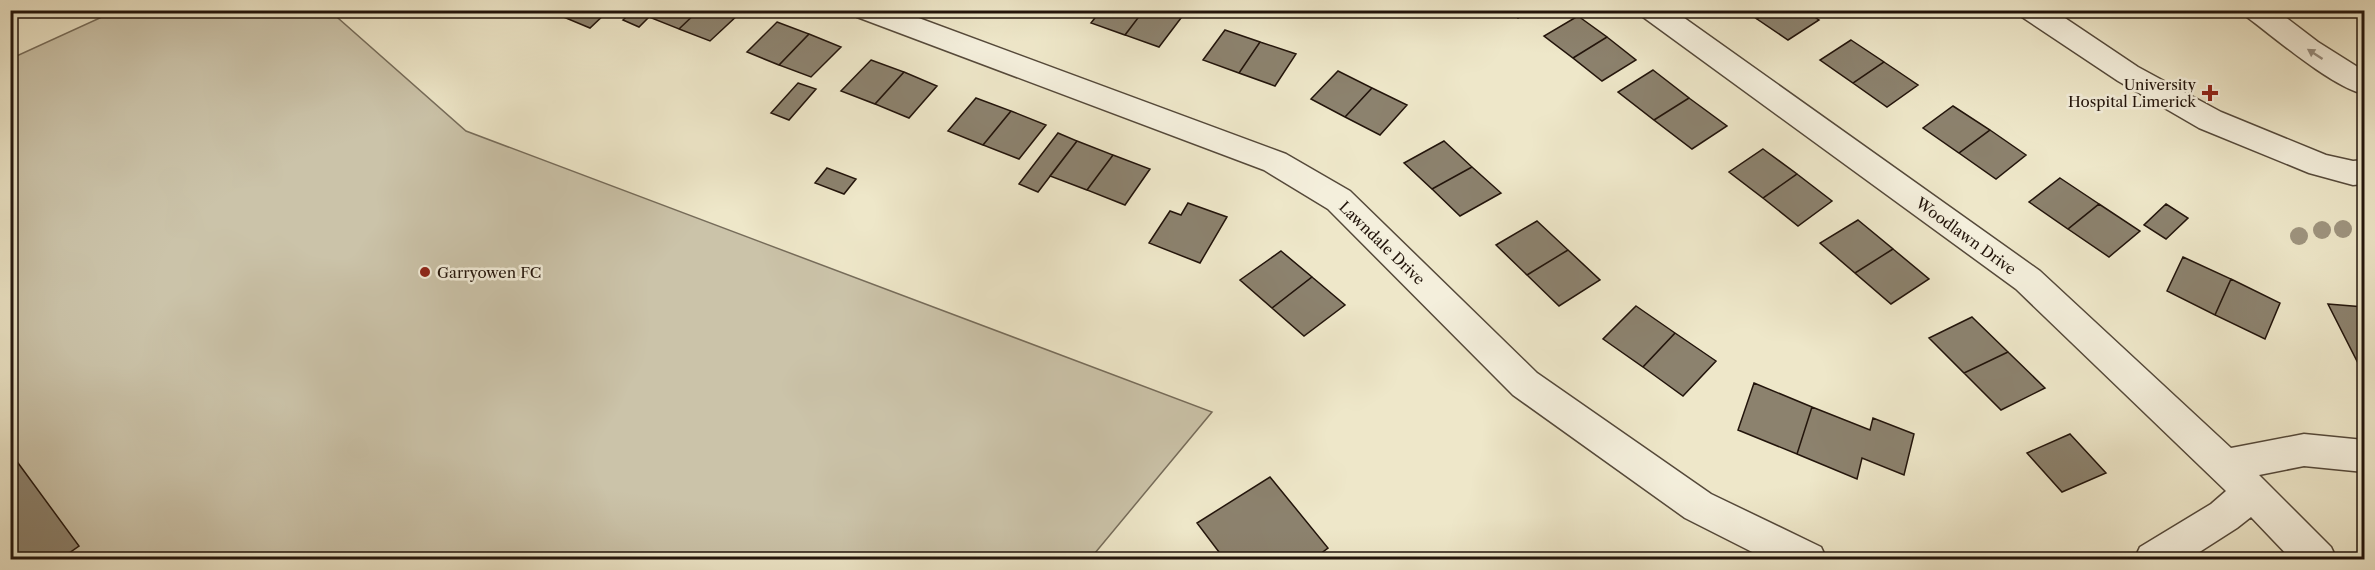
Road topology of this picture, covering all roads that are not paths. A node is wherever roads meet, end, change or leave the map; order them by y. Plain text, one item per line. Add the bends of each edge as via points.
1 (867, 10) edge
2 (1653, 10) edge
3 (2032, 10) edge
4 (2257, 10) edge
5 (2364, 84) edge
6 (2364, 172) edge
7 (2364, 456) edge
8 (2225, 465) junction
9 (2252, 493) junction
10 (1808, 560) edge
11 (2153, 560) edge
12 (2318, 560) edge

1 - 10 street, Lawndale Drive via 1275,162 1339,200 1525,384 1698,506
2 - 8 street, Woodlawn Drive via 2028,280
3 - 6 street via 2128,74 2210,120 2320,165
5 -> 4 street via 2299,43
7 - 8 street via 2304,450
8 - 9 street, Woodlawn Drive
9 - 11 street via 2224,516
9 - 12 street, Woodlawn Drive

